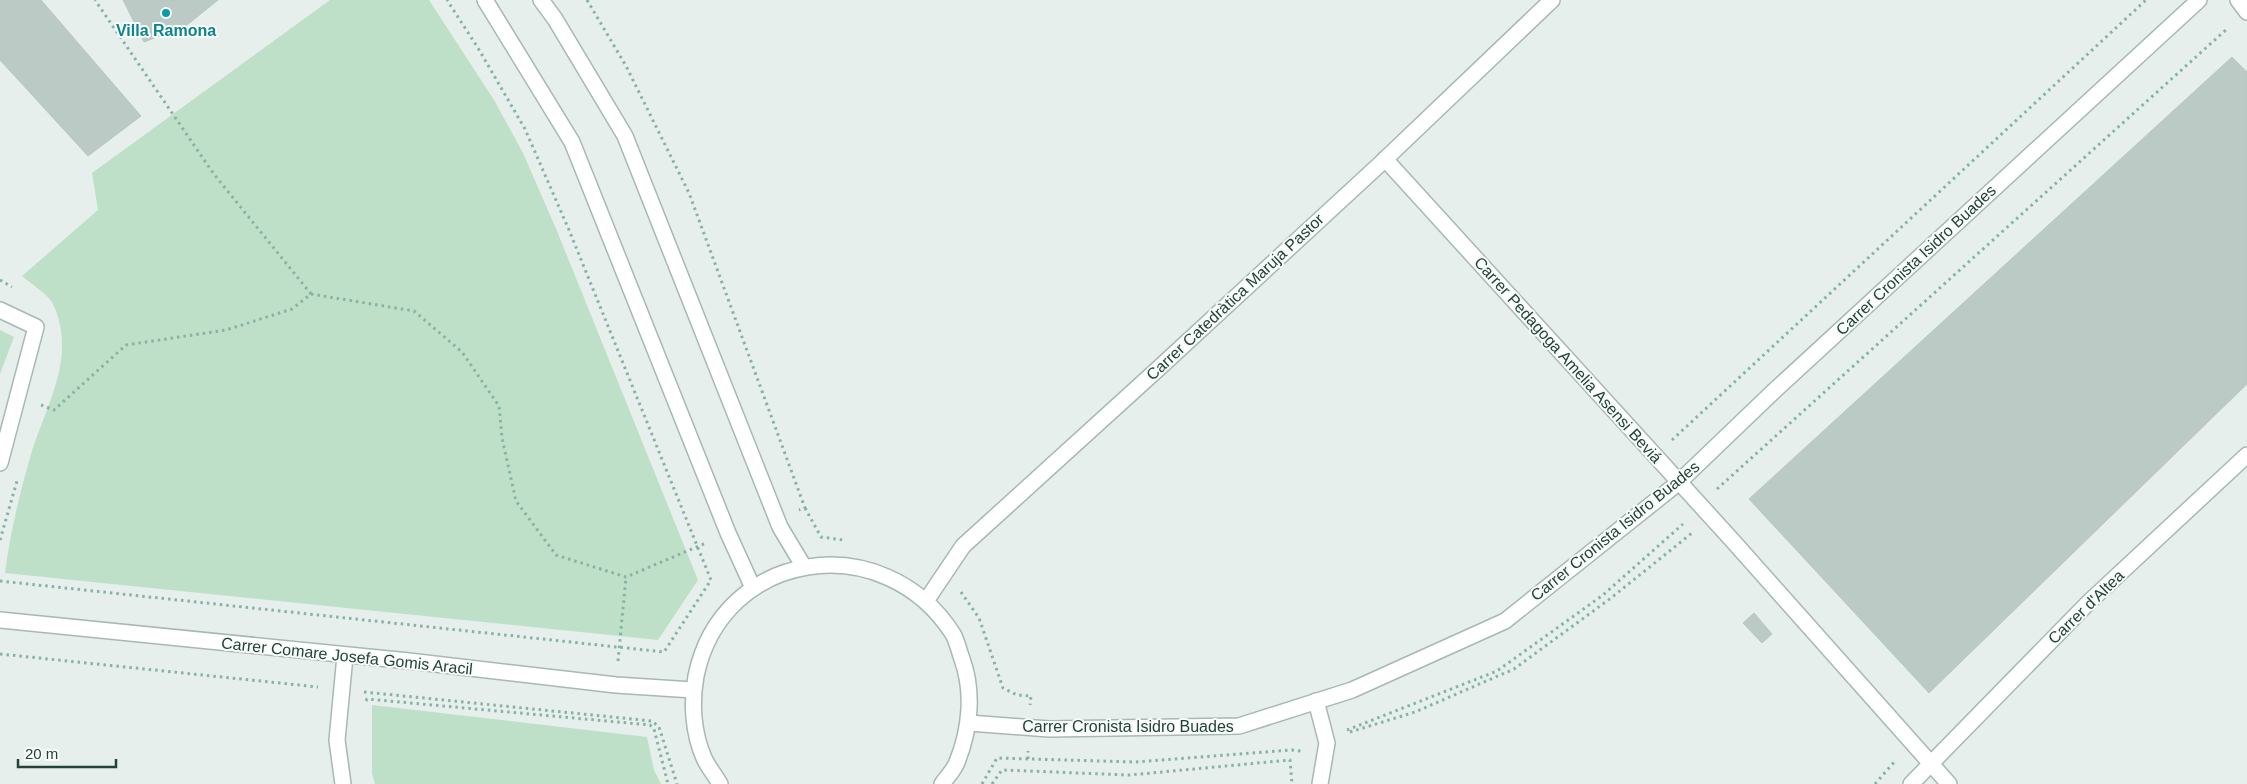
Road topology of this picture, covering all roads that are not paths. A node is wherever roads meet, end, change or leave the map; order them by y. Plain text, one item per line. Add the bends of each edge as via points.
1 (485, 0) edge
2 (542, 0) edge
3 (1552, 0) edge
4 (2199, 0) edge
5 (2238, 0) edge
6 (2247, 12) edge
7 (1385, 159) junction
8 (0, 310) edge
9 (2247, 455) edge
10 (0, 463) edge
11 (1678, 483) junction
12 (804, 567) junction
13 (753, 588) junction
14 (926, 600) junction
15 (0, 620) edge
16 (345, 656) junction
17 (693, 690) junction
18 (1316, 701) junction
19 (969, 723) junction
20 (1929, 763) junction
21 (343, 784) edge
22 (720, 784) edge
23 (942, 784) edge
24 (1320, 784) edge
25 (1911, 784) edge
26 (1949, 784) edge

1 - 13 street via 572,142
2 - 12 street via 625,136 780,527
3 - 7 street, Carrer Catedràtica Maruja Pastor
4 - 11 street, Carrer Cronista Isidro Buades via 1781,384
5 - 6 street
7 - 11 street, Carrer Pedagoga Amelia Asensi Beviá
7 - 14 street, Carrer Catedràtica Maruja Pastor via 963,546
8 - 10 street via 36,327
9 - 20 street, Carrer d'Altea via 2089,602
11 - 18 street, Carrer Cronista Isidro Buades via 1505,620 1352,690
11 - 20 street, Carrer Pedagoga Amelia Asensi Beviá
12 - 13 street via 778,575
12 - 14 street via 837,564 869,569 899,582
13 - 17 street via 730,608 712,632 699,660
14 - 19 street via 953,635 968,677
15 - 16 street, Carrer Comare Josefa Gomis Aracil
16 - 17 street, Carrer Comare Josefa Gomis Aracil via 616,685
16 - 21 street via 337,740
17 - 22 street via 694,724 704,758
18 - 19 street, Carrer Cronista Isidro Buades via 1239,726 1049,729
18 - 24 street via 1327,743
19 - 23 street via 957,763
20 - 25 street, Carrer d'Altea
20 - 26 street, Carrer Pedagoga Amelia Asensi Beviá

